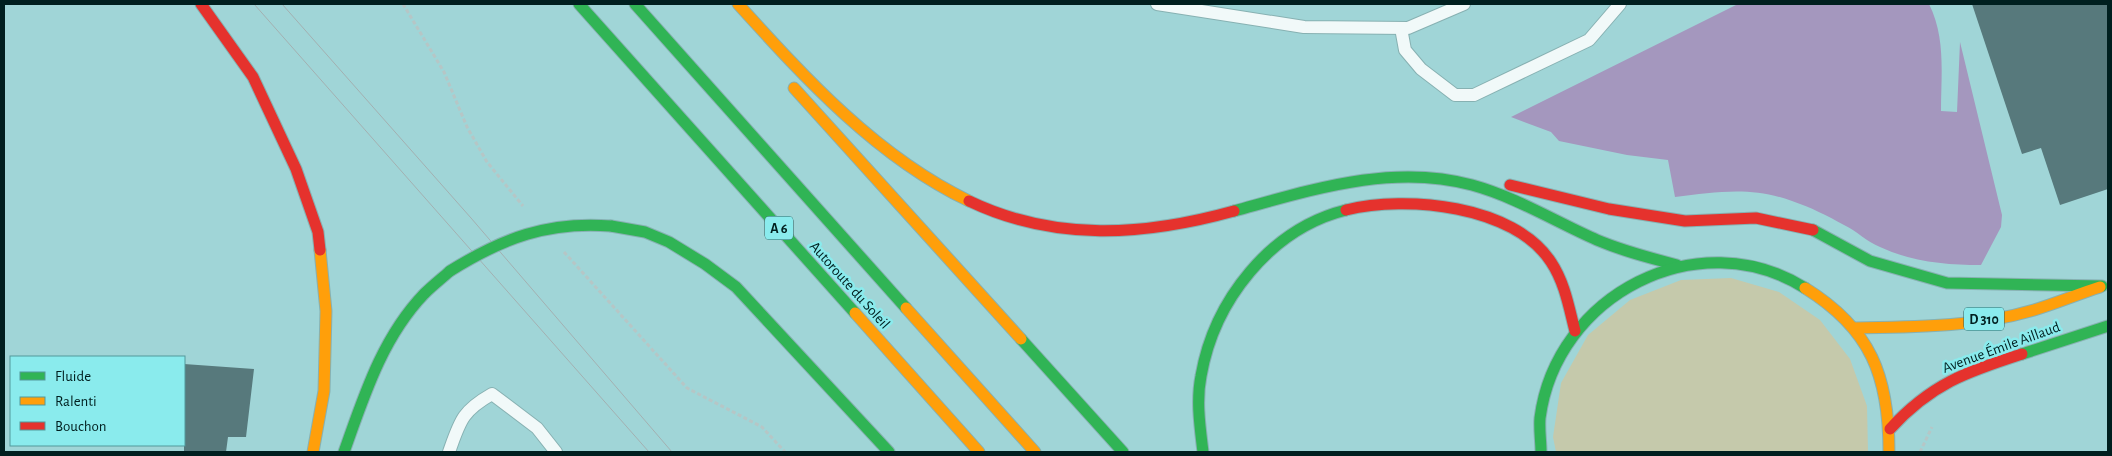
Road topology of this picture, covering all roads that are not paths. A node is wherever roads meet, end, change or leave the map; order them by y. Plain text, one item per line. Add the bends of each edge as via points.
1 (201, 4) edge
2 (579, 4) edge
3 (635, 4) edge
4 (738, 4) edge
5 (1157, 4) edge
6 (1464, 4) edge
7 (1620, 4) edge
8 (1400, 28) junction
9 (785, 78) dead end
10 (1452, 180) junction
11 (1677, 265) junction
12 (2105, 285) edge
13 (2108, 326) edge
14 (1855, 328) junction
15 (1575, 331) junction
16 (1890, 429) junction
17 (313, 452) edge
18 (344, 452) edge
19 (449, 452) edge
20 (556, 452) edge
21 (889, 452) edge
22 (979, 452) edge
23 (1034, 452) edge
24 (1122, 452) edge
25 (1204, 452) edge
26 (1541, 452) edge
27 (1889, 452) edge

1 - 17 main road via 254,77 296,169 318,232 326,311 324,391
2 - 22 main road, Autoroute du Soleil / A 6
3 - 23 main road, Autoroute du Soleil
4 - 10 main road via 793,66 881,144 953,193 987,210 1040,225 1069,231 1136,232 1196,222 1332,185 1400,177
5 - 8 lane via 1304,27
6 - 8 lane via 1408,28
7 - 8 lane via 1589,40 1474,95 1455,95 1421,69 1405,50
9 - 24 main road
10 - 11 main road via 1528,205 1625,252
10 - 12 main road via 1519,186 1609,209 1685,221 1756,218 1809,228 1870,261 1947,283
11 - 14 main road via 1702,261 1762,266 1797,281
11 - 15 main road via 1628,285 1604,301
12 - 14 main road, Avenue Émile Aillaud / D 310 via 2033,310 1964,323
13 - 16 main road, Avenue Émile Aillaud via 1966,372 1924,396
14 - 16 main road via 1880,379
15 - 25 main road via 1564,290 1546,255 1533,242 1498,221 1417,203 1364,206 1338,213 1311,224 1267,254 1234,290 1222,310 1211,335 1199,385 1198,418
15 - 26 main road via 1553,369 1540,419
16 - 27 main road
18 - 21 main road, bridge via 380,357 422,296 450,270 486,248 521,234 573,224 647,233 708,264 736,288
19 - 20 lane via 461,419 476,403 492,394 537,428

